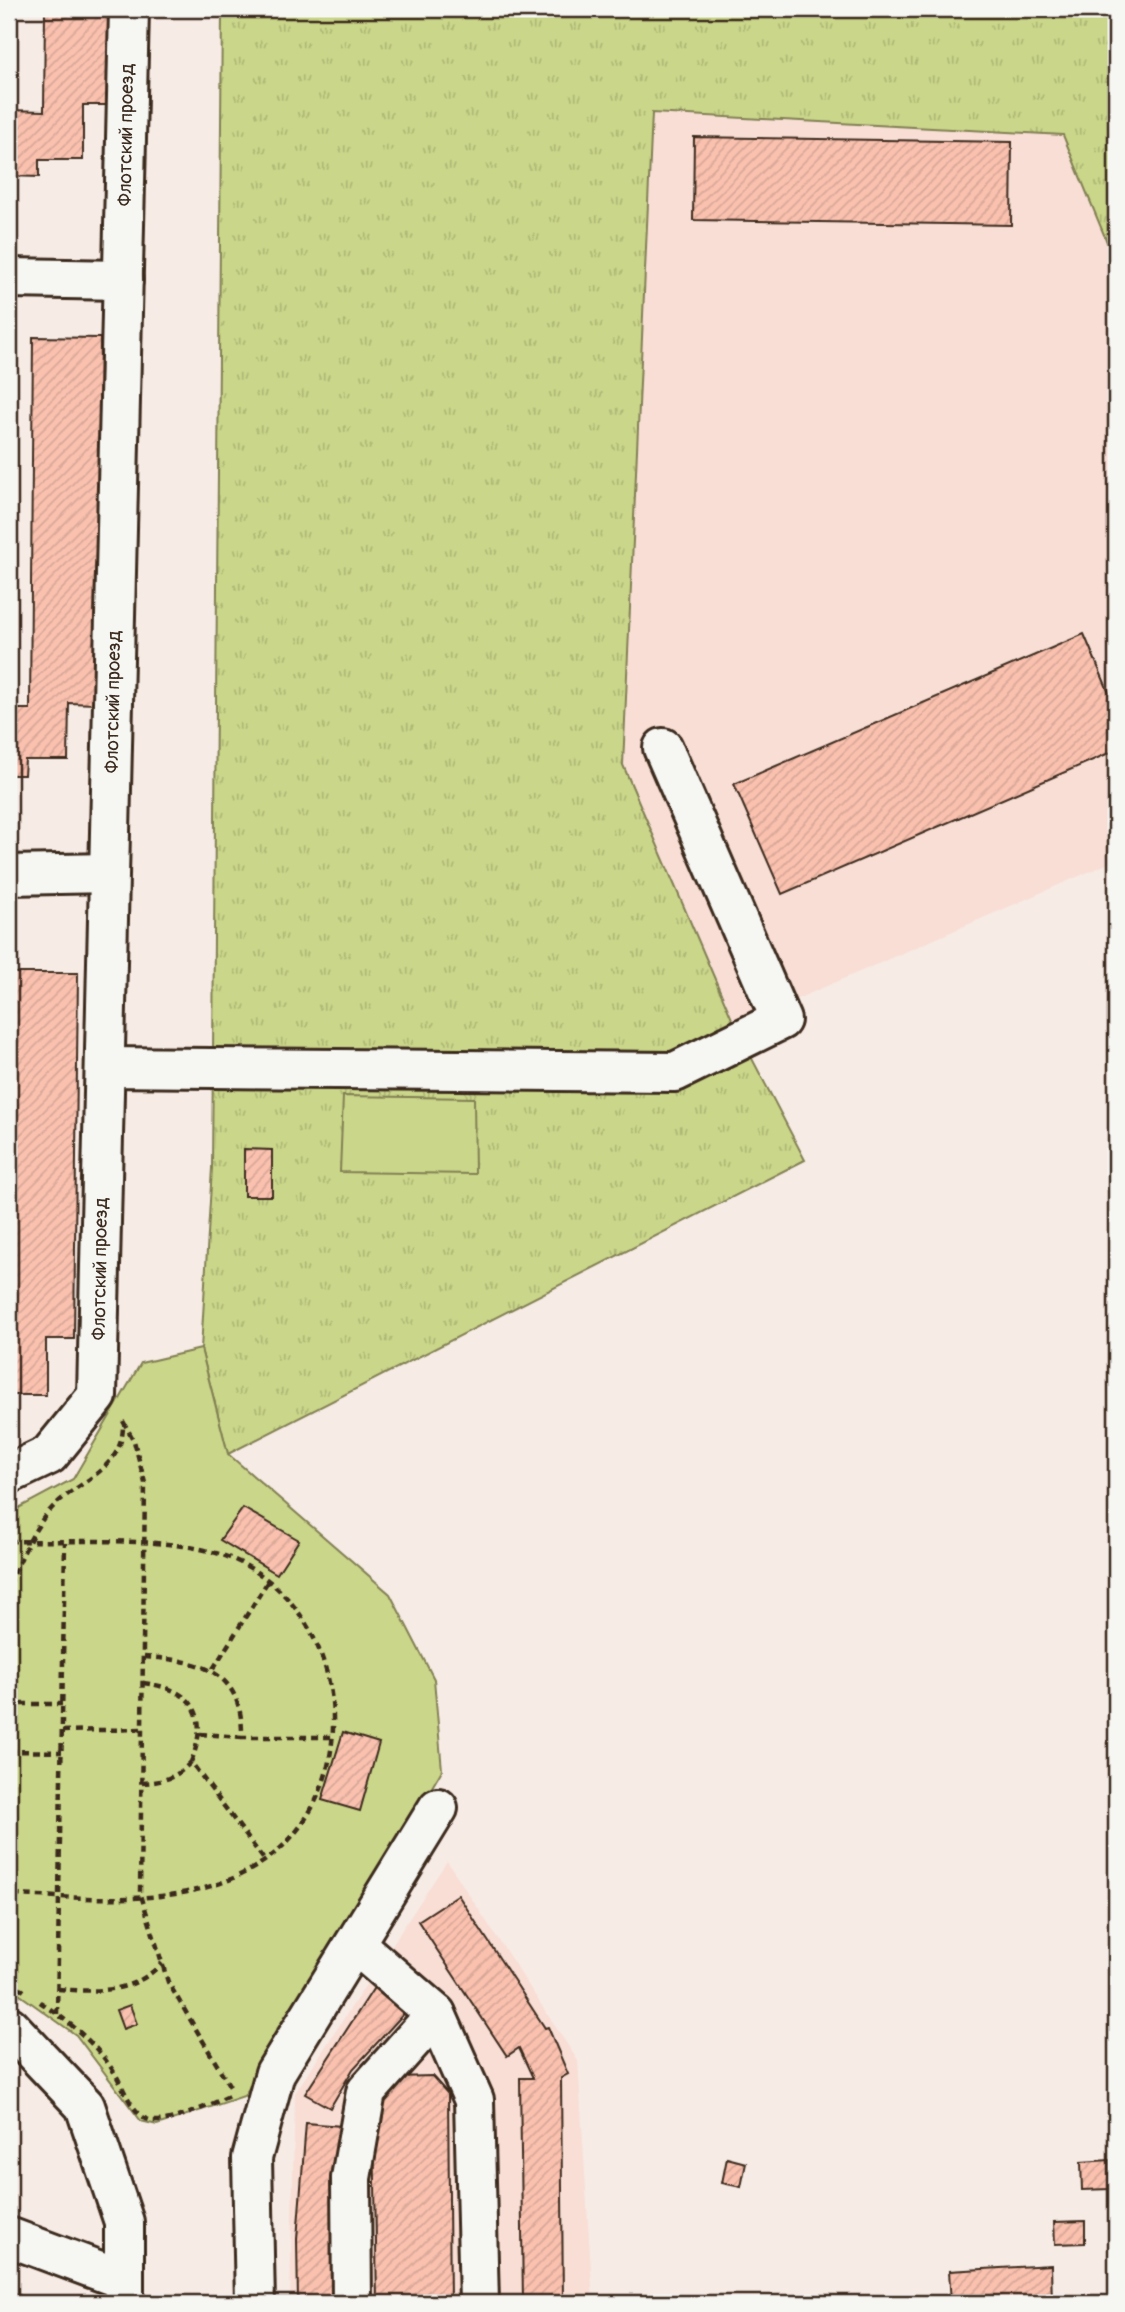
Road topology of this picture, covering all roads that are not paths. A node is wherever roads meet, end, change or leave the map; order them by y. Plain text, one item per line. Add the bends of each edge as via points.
1 (129, 9) edge
2 (9, 278) edge
3 (123, 279) junction
4 (663, 748) dead end
5 (109, 873) junction
6 (9, 875) edge
7 (105, 1067) junction
8 (9, 1474) edge
9 (438, 1808) dead end
10 (355, 1944) junction
11 (436, 2014) junction
12 (9, 2026) edge
13 (9, 2237) edge
14 (124, 2292) edge
15 (255, 2303) edge
16 (352, 2303) edge
17 (480, 2303) edge

1 - 3 street, Флотский проезд
2 - 3 street
3 - 5 street, Флотский проезд
4 - 7 street via 780,1020 675,1072
5 - 6 street
5 - 7 street, Флотский проезд
7 - 8 street, Флотский проезд via 110,1408 49,1455
9 - 10 street
10 - 11 street
10 - 15 street via 275,2073 252,2158
11 - 16 street via 366,2092 351,2178
11 - 17 street via 474,2100
12 - 14 street via 85,2106 124,2222
13 - 14 street

